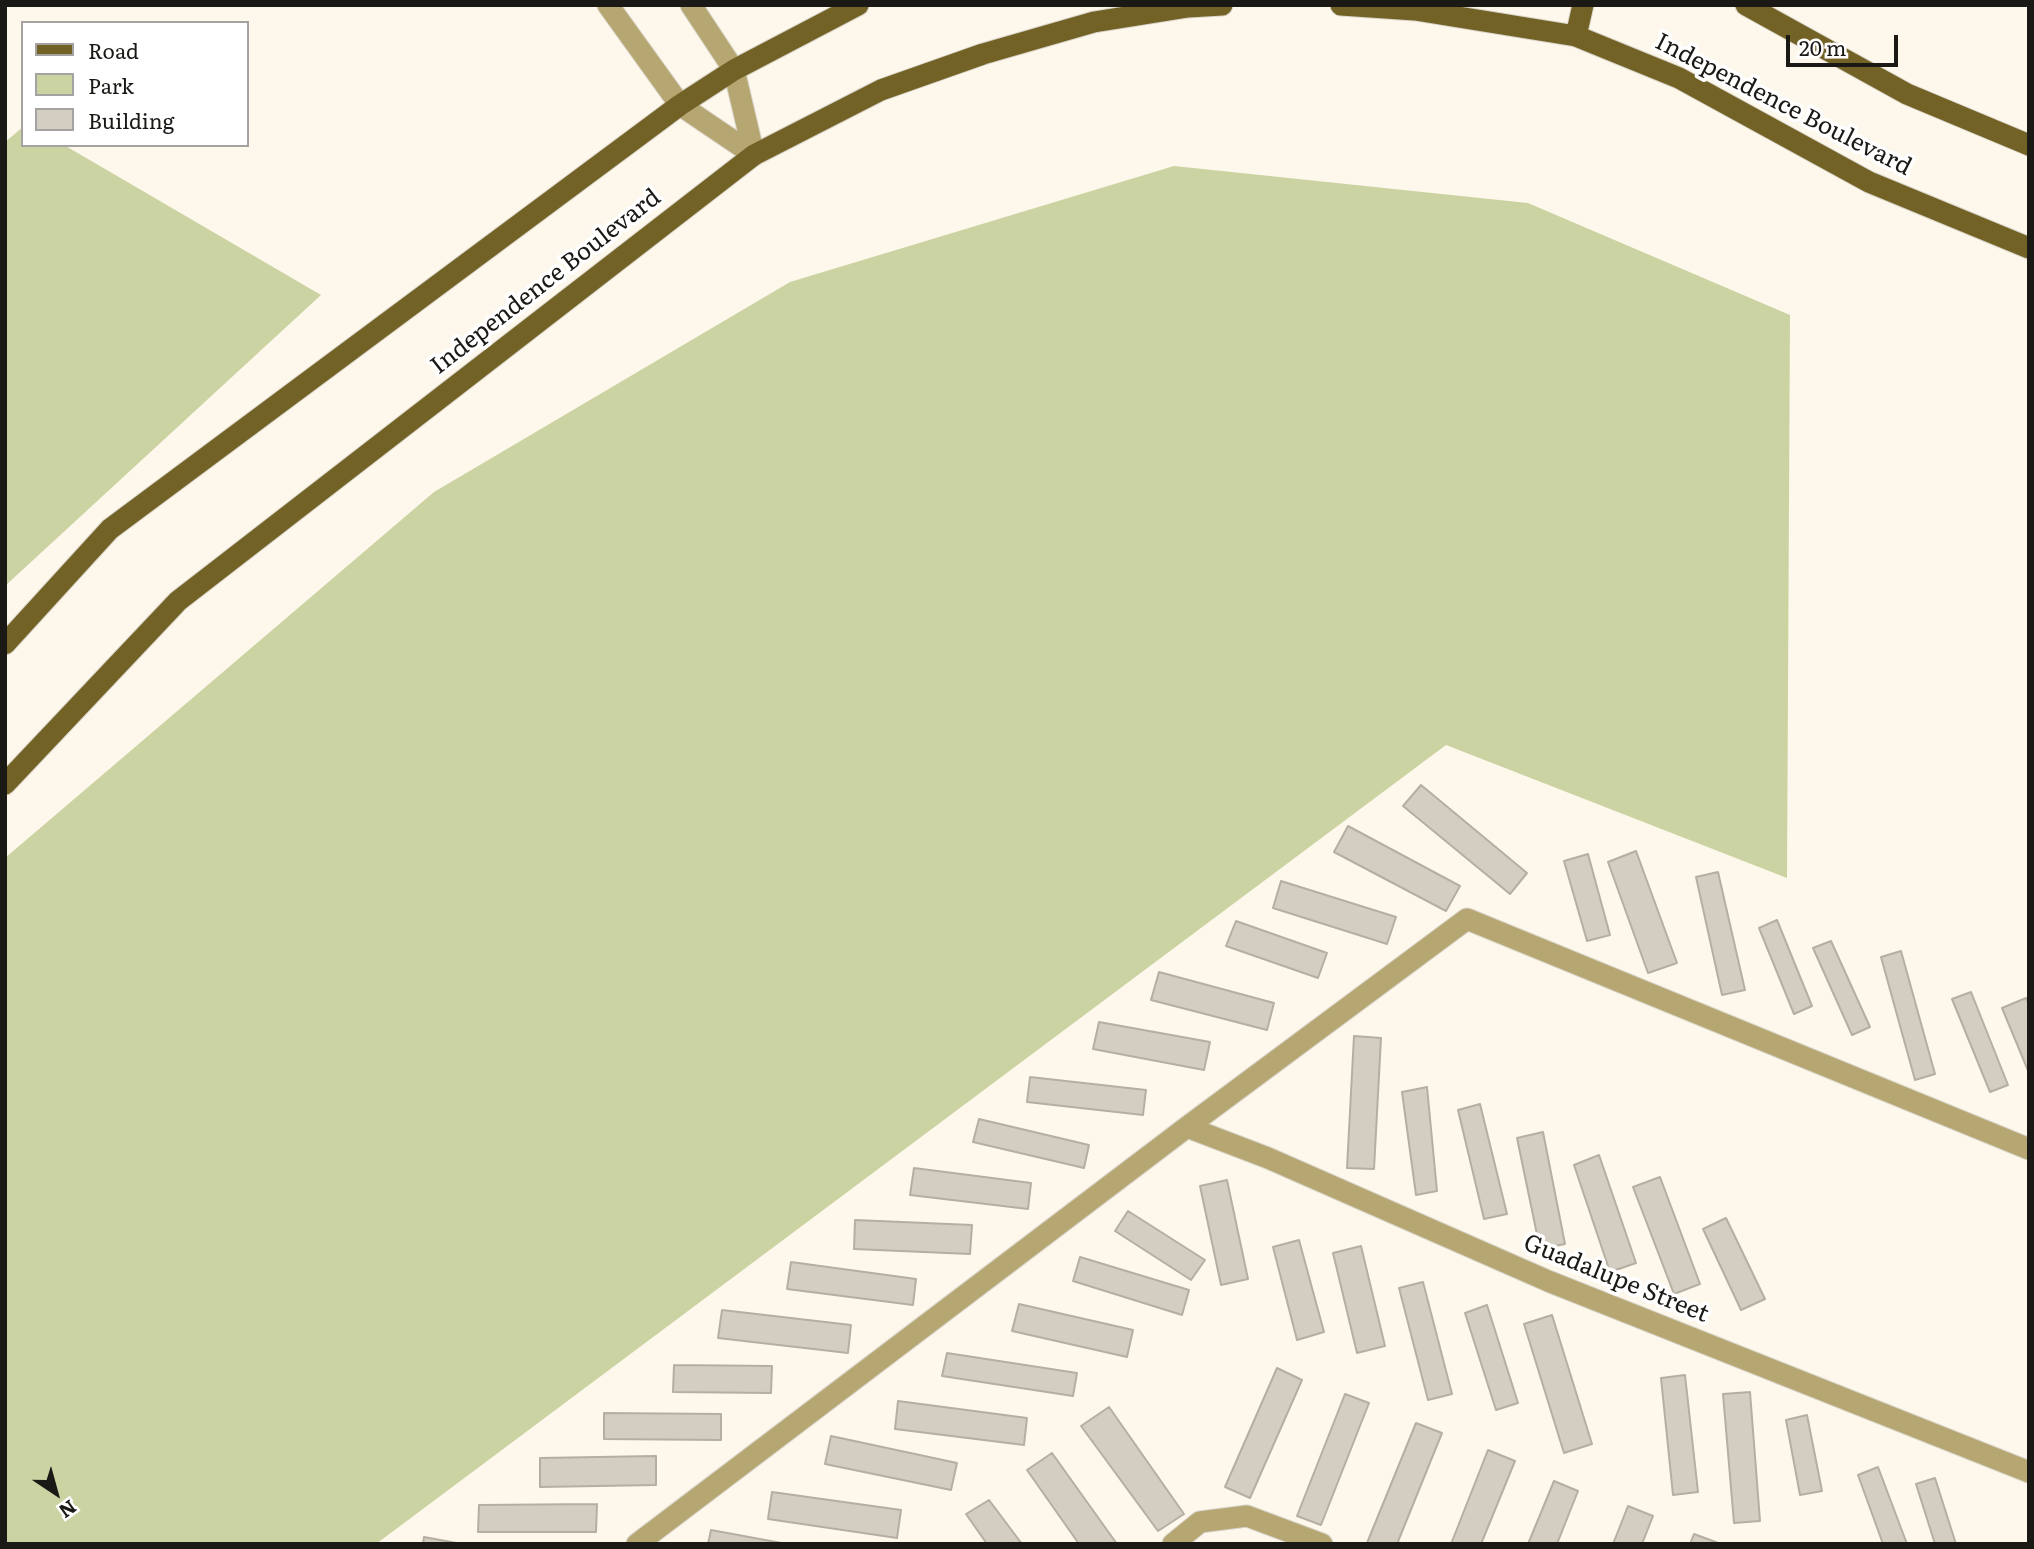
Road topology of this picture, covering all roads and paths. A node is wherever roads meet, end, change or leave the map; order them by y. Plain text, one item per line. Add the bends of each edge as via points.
1 (608, 5) edge
2 (691, 5) edge
3 (858, 5) edge
4 (1222, 5) edge
5 (1342, 5) edge
6 (1583, 5) edge
7 (1746, 5) edge
8 (1576, 36) junction
9 (734, 70) junction
10 (680, 105) junction
11 (2029, 145) edge
12 (754, 155) junction
13 (2029, 248) edge
14 (5, 643) edge
15 (5, 784) edge
16 (1187, 1127) junction
17 (2029, 1149) edge
18 (2029, 1472) edge
19 (637, 1544) edge
20 (1173, 1544) edge
21 (1322, 1544) edge

1 - 10 street
2 - 9 street
3 - 9 main road
4 - 12 main road, Independence Boulevard via 1094,22 983,54 881,90
5 - 8 main road, Independence Boulevard via 1415,9
6 - 8 main road
7 - 11 main road via 1907,94
8 - 13 main road, Independence Boulevard via 1678,78 1870,182
9 - 10 main road
9 - 12 street
10 - 12 street
10 - 14 main road via 110,529
12 - 15 main road, Independence Boulevard via 178,601
16 - 17 street via 1467,919
16 - 18 street, Guadalupe Street via 1548,1280
16 - 19 street
20 - 21 street via 1200,1522 1247,1516

